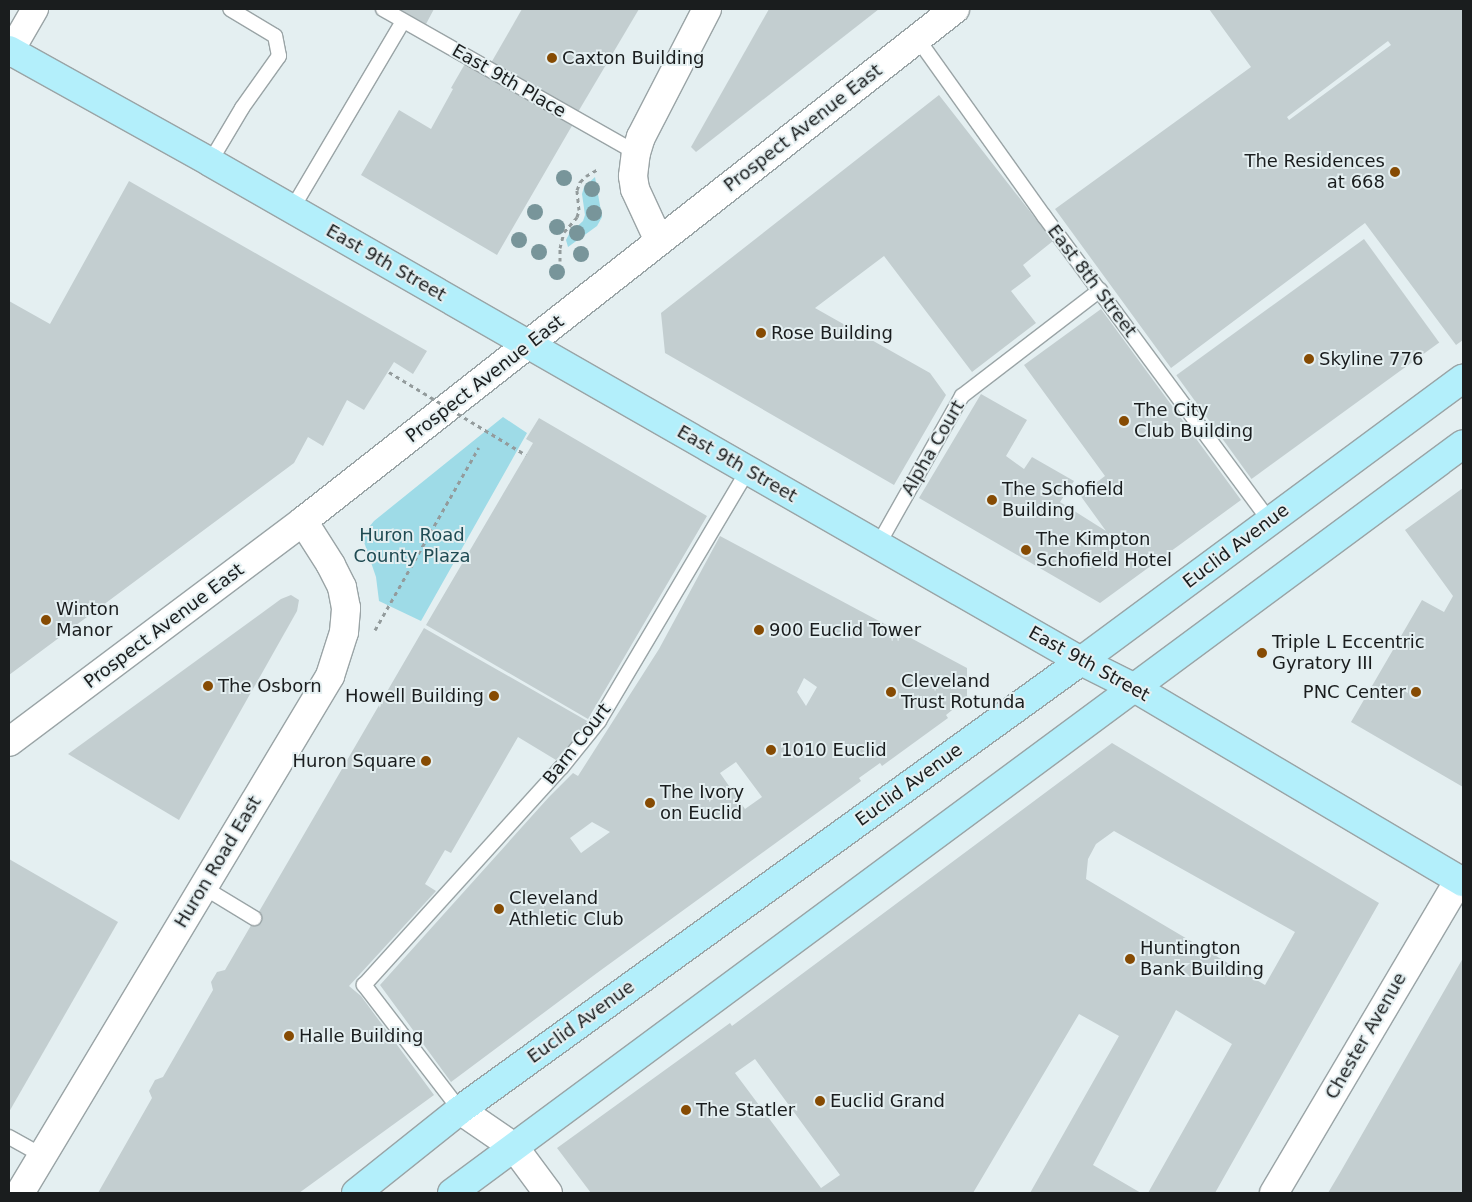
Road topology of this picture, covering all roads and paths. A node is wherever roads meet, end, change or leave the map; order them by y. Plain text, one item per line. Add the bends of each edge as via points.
1 (35, 9) edge
2 (230, 9) edge
3 (383, 9) edge
4 (707, 9) edge
5 (955, 9) edge
6 (404, 20) junction
7 (917, 38) junction
8 (9, 52) edge
9 (636, 153) junction
10 (210, 162) junction
11 (598, 169) dead end
12 (292, 209) junction
13 (659, 241) junction
14 (560, 261) dead end
15 (1100, 290) junction
16 (528, 346) junction
17 (389, 372) dead end
18 (1463, 378) edge
19 (1463, 444) edge
20 (479, 448) dead end
21 (526, 454) dead end
22 (748, 470) junction
23 (303, 521) junction
24 (1270, 521) junction
25 (878, 545) junction
26 (375, 630) dead end
27 (1081, 661) junction
28 (1133, 687) junction
29 (9, 742) edge
30 (1461, 881) edge
31 (203, 887) junction
32 (254, 918) dead end
33 (460, 1110) junction
34 (9, 1137) edge
35 (514, 1147) junction
36 (41, 1155) junction
37 (20, 1193) edge
38 (356, 1193) edge
39 (452, 1193) edge
40 (548, 1193) edge
41 (1274, 1193) edge

1 - 8 street
2 - 10 lane via 275,36 279,56 242,108
3 - 6 lane, East 9th Place
4 - 9 street via 641,137
5 - 7 street, Prospect Avenue East
6 - 9 lane, East 9th Place
6 - 12 lane
7 - 13 street, Prospect Avenue East
7 - 15 lane, East 8th Street
8 - 10 main road, East 9th Street
9 - 13 street via 632,176 635,189
10 - 12 main road, East 9th Street
11 - 14 path via 580,182 577,217 564,232
12 - 16 main road, East 9th Street
13 - 16 street, Prospect Avenue East
15 - 24 lane, East 8th Street
15 - 25 lane, Alpha Court via 962,396
16 - 22 main road, East 9th Street
16 - 23 street, Prospect Avenue East
17 - 21 path, bridge
18 - 24 main road, Euclid Avenue
19 - 28 main road
20 - 26 path
22 - 25 main road, East 9th Street
22 - 33 lane, Barn Court via 599,720 562,767 364,985
23 - 29 street, Prospect Avenue East
23 - 31 street, Huron Road East via 342,587 346,608 344,632 330,676
24 - 27 main road, Euclid Avenue
25 - 27 main road, East 9th Street
27 - 28 main road, East 9th Street
27 - 33 main road, Euclid Avenue
28 - 30 main road, East 9th Street
28 - 35 main road
30 - 41 street, Chester Avenue
31 - 32 lane
31 - 36 street, Huron Road East
33 - 35 street
33 - 38 main road, Euclid Avenue
34 - 36 lane
35 - 39 main road
35 - 40 street
36 - 37 street, Huron Road East

